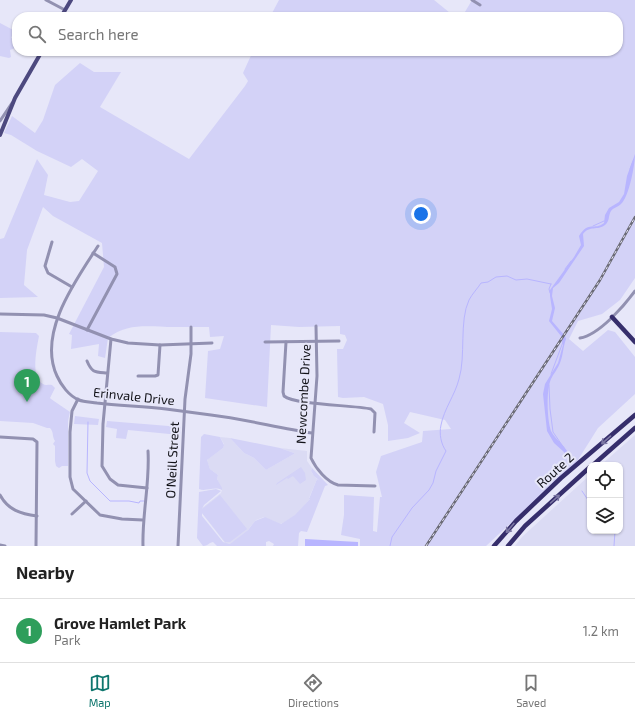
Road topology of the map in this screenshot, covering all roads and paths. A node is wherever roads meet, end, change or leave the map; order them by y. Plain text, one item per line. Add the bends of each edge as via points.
1 (46, 0) edge
2 (71, 0) edge
3 (472, 0) edge
4 (480, 5) dead end
5 (65, 10) joint
6 (39, 56) edge
7 (15, 98) junction
8 (0, 121) edge
9 (0, 135) edge
10 (52, 242) dead end
11 (98, 246) dead end
12 (93, 253) junction
13 (72, 287) junction
14 (635, 290) edge
15 (0, 314) edge
16 (612, 317) junction
17 (57, 318) junction
18 (316, 326) dead end
19 (191, 327) dead end
20 (87, 330) junction
21 (580, 338) dead end
22 (111, 339) junction
23 (316, 341) junction
24 (339, 341) dead end
25 (265, 342) dead end
26 (286, 342) junction
27 (635, 342) edge
28 (192, 343) junction
29 (212, 344) dead end
30 (160, 345) junction
31 (87, 361) dead end
32 (107, 373) junction
33 (138, 376) dead end
34 (78, 399) junction
35 (315, 403) junction
36 (105, 404) junction
37 (184, 412) junction
38 (635, 414) edge
39 (635, 428) edge
40 (374, 432) dead end
41 (312, 433) junction
42 (0, 437) edge
43 (148, 451) dead end
44 (596, 462) edge
45 (587, 470) edge
46 (375, 486) dead end
47 (147, 488) junction
48 (0, 495) edge
49 (86, 501) junction
50 (72, 514) dead end
51 (37, 516) junction
52 (143, 520) junction
53 (0, 544) edge
54 (5, 546) edge
55 (36, 546) edge
56 (143, 546) edge
57 (178, 546) edge
58 (494, 546) edge
59 (508, 546) edge

1 - 5 street
2 - 5 main road
3 - 4 street
6 - 7 main road
7 - 8 street
7 - 9 main road
10 - 13 street via 45,266 48,273
11 - 12 street, Erinvale Drive
12 - 13 street, Erinvale Drive
12 - 20 street via 115,267 117,274
13 - 17 street, Erinvale Drive
14 - 16 street
15 - 17 street via 44,315
16 - 21 street via 587,337
16 - 27 highway
17 - 20 street
17 - 34 street, Erinvale Drive via 52,360 59,382
18 - 23 street, Newcombe Drive
19 - 28 street, O'Neill Street
20 - 22 street
22 - 30 street
22 - 32 street
23 - 24 street
23 - 26 street
23 - 35 street, Newcombe Drive
25 - 26 street
26 - 35 street via 283,394 288,399
28 - 29 street
28 - 30 street
28 - 37 street, O'Neill Street
30 - 33 street via 158,375
31 - 32 street via 96,372
32 - 36 street
34 - 36 street, Erinvale Drive
34 - 49 street via 72,411 70,477 73,489
35 - 40 street via 371,409 375,413
35 - 41 street, Newcombe Drive
36 - 37 street, Erinvale Drive
36 - 47 street via 102,457 105,473 118,485
37 - 41 street, Erinvale Drive
37 - 57 street, O'Neill Street
38 -> 58 highway, Route 2 via 516,521
39 - 44 highway, Route 2
41 - 46 street, Newcombe Drive via 311,458 328,481 338,485
42 - 51 street via 36,440
43 - 47 street
59 -> 45 highway, Route 2 via 525,526
47 - 52 street
48 - 51 street via 14,510
49 - 50 street
49 - 52 street via 103,516
51 - 55 street
52 - 56 street
53 - 54 street

